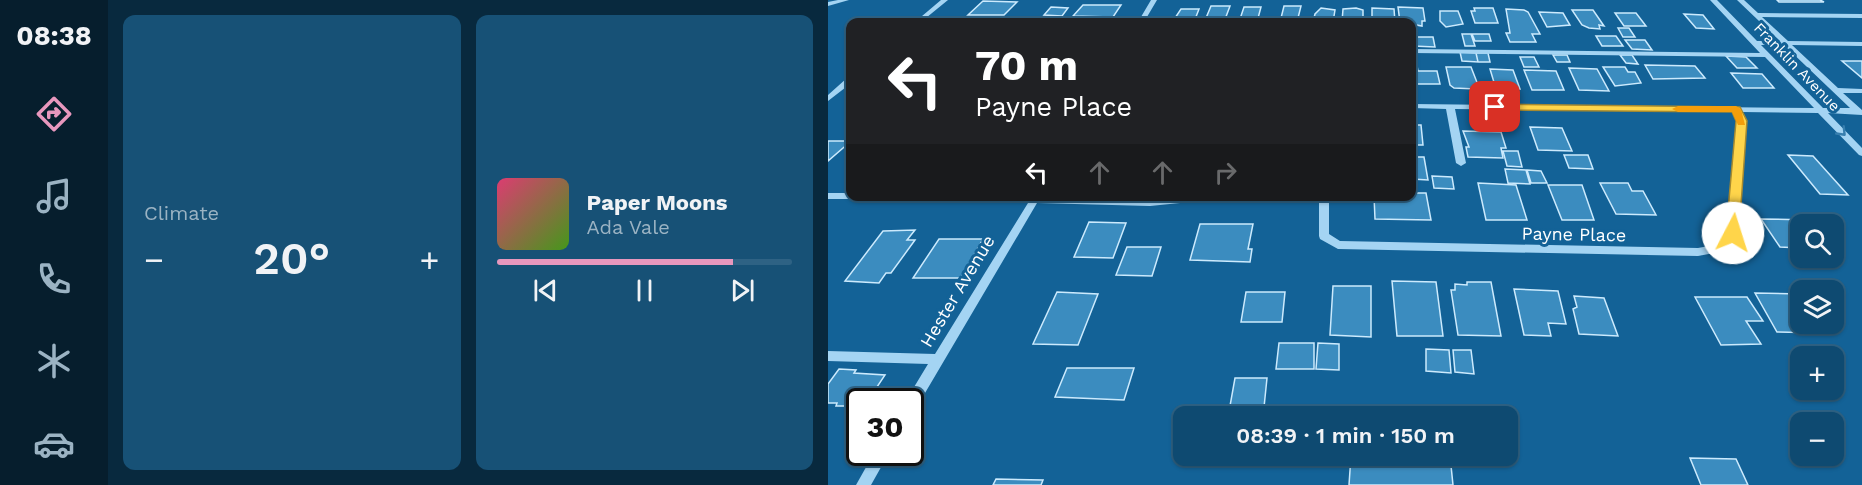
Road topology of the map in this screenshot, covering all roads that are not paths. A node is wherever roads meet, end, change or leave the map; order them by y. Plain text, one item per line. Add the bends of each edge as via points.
1 (846, 0) edge
2 (945, 0) edge
3 (1154, 0) edge
4 (1713, 0) edge
5 (1740, 0) edge
6 (828, 4) edge
7 (1756, 15) junction
8 (1862, 16) edge
9 (923, 18) edge
10 (1143, 18) edge
11 (1785, 42) junction
12 (1755, 43) junction
13 (1862, 44) edge
14 (1416, 51) edge
15 (1767, 55) junction
16 (846, 83) edge
17 (1835, 90) junction
18 (1862, 91) edge
19 (828, 99) edge
20 (1416, 106) edge
21 (1450, 106) junction
22 (1736, 109) junction
23 (1821, 111) junction
24 (1860, 113) edge
25 (1862, 153) edge
26 (1461, 164) dead end
27 (828, 196) edge
28 (846, 196) edge
29 (1034, 201) edge
30 (1104, 201) edge
31 (1170, 201) edge
32 (1324, 201) edge
33 (828, 356) edge
34 (939, 359) junction
35 (921, 388) edge
36 (874, 466) edge
37 (863, 485) edge

1 - 6 street
2 - 9 street
3 - 10 street
4 - 12 street, Franklin Avenue
5 - 7 street, Franklin Avenue
7 - 8 street
7 - 11 street, Franklin Avenue
11 - 12 street
11 - 13 street
11 - 17 street, Franklin Avenue
12 - 15 street, Franklin Avenue
14 - 15 street
15 - 23 street, Franklin Avenue
16 - 19 street
17 - 18 street
17 - 24 street, Franklin Avenue
20 - 21 street
21 - 22 street
21 - 26 street
22 - 23 street
22 - 32 street, Payne Place via 1742,121 1733,233 1719,249 1698,252 1338,245 1324,236
23 - 24 street
23 -> 25 street, Franklin Avenue
27 - 28 street
29 - 34 street, Hester Avenue
30 - 31 street
33 - 34 street
34 - 35 street, Hester Avenue
36 - 37 street

